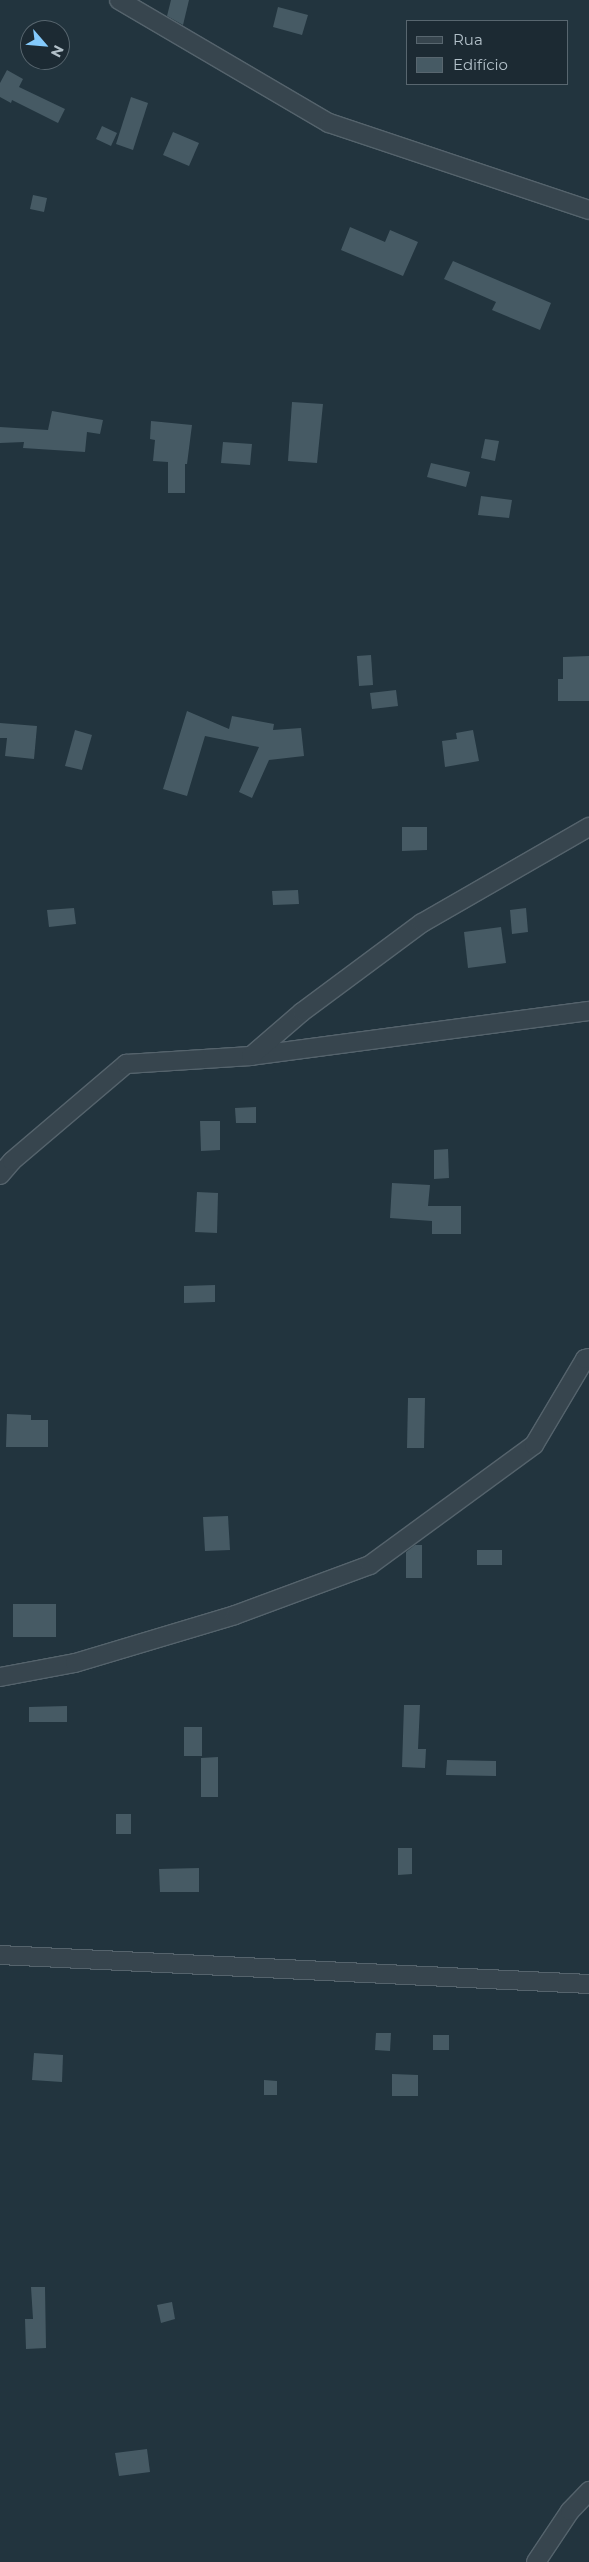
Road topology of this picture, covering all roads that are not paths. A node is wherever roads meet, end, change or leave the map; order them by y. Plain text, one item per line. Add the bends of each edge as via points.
1 (119, 0) edge
2 (589, 210) edge
3 (589, 826) edge
4 (589, 1011) edge
5 (251, 1056) junction
6 (0, 1174) edge
7 (589, 1358) edge
8 (0, 1677) edge
9 (0, 1955) edge
10 (589, 1984) edge
11 (589, 2490) edge
12 (536, 2562) edge

1 - 2 street via 329,122
3 - 5 street via 422,923 302,1012
4 - 5 street
5 - 6 street via 126,1064
7 - 8 street via 534,1445 370,1565 235,1615 75,1663
9 - 10 street
11 - 12 street via 570,2511

